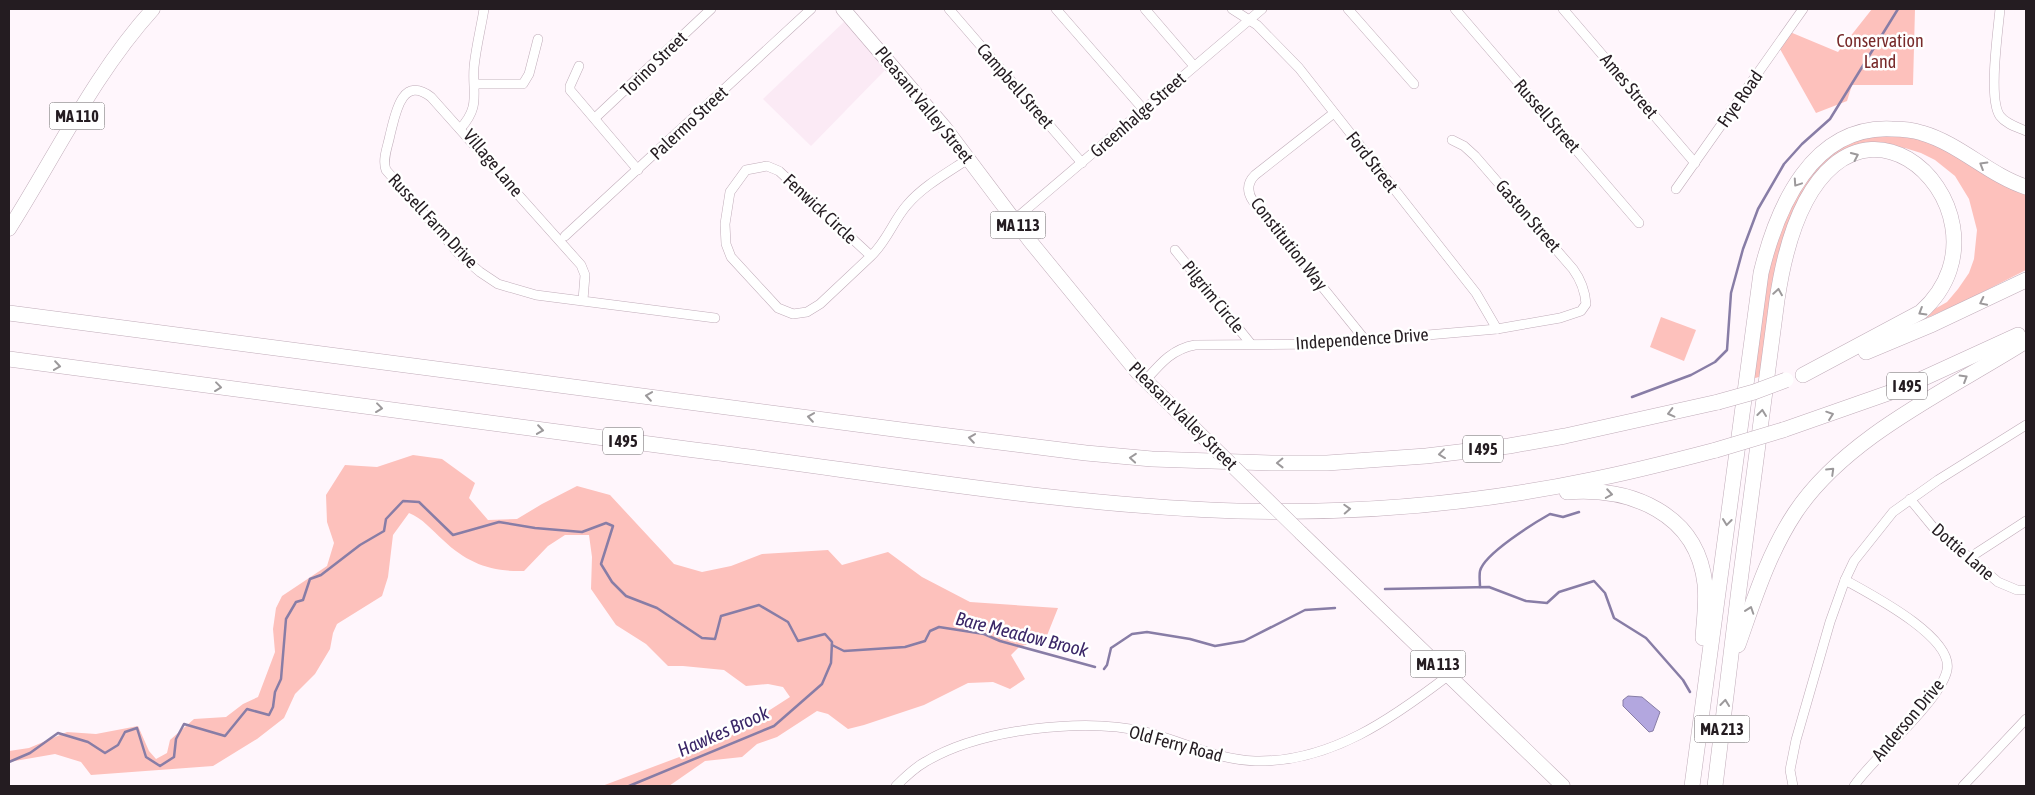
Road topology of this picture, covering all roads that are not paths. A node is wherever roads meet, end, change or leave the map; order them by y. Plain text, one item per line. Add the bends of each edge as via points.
1 (152, 9) edge
2 (484, 9) edge
3 (711, 9) edge
4 (812, 9) edge
5 (843, 9) edge
6 (948, 9) edge
7 (1056, 9) edge
8 (1145, 9) edge
9 (1232, 9) edge
10 (1262, 9) edge
11 (1348, 9) edge
12 (1455, 9) edge
13 (1563, 9) edge
14 (1803, 9) edge
15 (2000, 9) edge
16 (1248, 20) junction
17 (538, 39) dead end
18 (579, 66) dead end
19 (1194, 66) junction
20 (474, 84) junction
21 (1414, 84) dead end
22 (1144, 110) junction
23 (1334, 113) junction
24 (595, 118) junction
25 (460, 129) junction
26 (2026, 131) edge
27 (1452, 140) dead end
28 (968, 159) junction
29 (1929, 159) dead end
30 (1695, 163) junction
31 (1082, 164) junction
32 (638, 170) junction
33 (2026, 187) edge
34 (1676, 189) dead end
35 (1014, 220) junction
36 (1639, 223) dead end
37 (9, 229) edge
38 (565, 236) dead end
39 (1175, 250) dead end
40 (871, 256) junction
41 (1963, 274) dead end
42 (2026, 280) edge
43 (583, 300) junction
44 (1586, 304) joint
45 (9, 312) edge
46 (715, 318) dead end
47 (1497, 329) junction
48 (2026, 331) edge
49 (2026, 340) edge
50 (1366, 341) junction
51 (1251, 344) junction
52 (9, 359) edge
53 (1803, 375) junction
54 (1145, 381) junction
55 (2026, 425) edge
56 (1508, 494) junction
57 (1910, 499) junction
58 (2026, 522) edge
59 (1969, 558) junction
60 (1845, 580) junction
61 (2026, 590) edge
62 (1729, 673) junction
63 (1449, 675) junction
64 (2026, 719) edge
65 (1693, 782) edge
66 (896, 786) edge
67 (1562, 786) edge
68 (1715, 786) edge
69 (1793, 786) edge
70 (1854, 786) edge
71 (1963, 786) edge

1 - 37 main road, MA 110 via 98,81
2 - 20 street, Village Lane
3 - 24 street, Torino Street
4 - 32 street, Palermo Street
5 - 28 main road, Pleasant Valley Street / MA 113
6 - 31 street, Campbell Street
7 - 22 street
8 - 19 street
9 - 16 street, Ford Street
10 - 16 street, Greenhalge Street
11 - 21 street
12 - 36 street, Russell Street
13 - 30 street, Ames Street
14 - 30 street, Frye Road
15 - 26 street via 1994,97 2002,118
16 - 19 street, Greenhalge Street
16 - 23 street, Ford Street via 1266,33 1299,68
17 - 20 street via 529,74 523,84
18 - 24 street via 570,90
19 - 22 street, Greenhalge Street
20 - 25 street, Village Lane via 473,110
22 - 31 street, Greenhalge Street
23 - 47 street, Ford Street via 1476,293
23 - 50 street, Constitution Way via 1255,176 1248,192
24 - 32 street
25 - 43 street, Village Lane via 581,265 585,275
25 - 43 street, Russell Farm Drive via 427,94 407,93 397,106 385,159 386,170 459,254 498,284 536,294
27 - 44 street, Gaston Street via 1480,161 1573,269 1581,281
28 - 35 main road, Pleasant Valley Street / MA 113
28 - 40 street, Fenwick Circle via 917,194
62 -> 29 highway via 1779,286 1791,240 1817,189 1846,161 1865,152 1896,149
30 - 34 street, Frye Road
31 - 35 street, Greenhalge Street
32 - 38 street, Palermo Street
33 -> 65 highway via 1922,133 1880,128 1854,134 1827,149 1791,192 1774,226 1761,273
35 - 54 main road, Pleasant Valley Street / MA 113
39 - 51 street, Pilgrim Circle
40 - 40 street, Fenwick Circle via 779,171 767,166 746,170 730,192 725,224 726,244 731,257 778,308 794,314 807,312 820,304
41 -> 53 highway via 1937,302
42 -> 53 highway, I 495 via 1933,324
43 - 46 street, Russell Farm Drive
44 - 47 street, Independence Drive via 1581,311 1560,318
53 -> 45 highway, I 495, bridge via 1718,402 1509,446 1426,456 1327,462 1166,460 909,431
47 - 50 street, Independence Drive
56 -> 48 highway, I 495, bridge via 1617,475 1783,430 1900,389
62 -> 49 highway via 1770,558 1795,513 1820,481 1858,446
50 - 51 street, Independence Drive
51 - 54 street, Independence Drive via 1184,347 1165,358
52 -> 56 highway, I 495 via 1117,504 1238,511 1341,510
54 - 63 main road, Pleasant Valley Street / MA 113, bridge
55 - 57 street
56 -> 65 highway via 1590,492 1620,495 1661,511 1687,536 1699,559 1705,584
57 - 59 street, Dottie Lane via 1926,520
57 - 60 street via 1873,535
58 - 59 street
59 - 61 street, Dottie Lane via 1998,582
60 - 69 street via 1796,740 1790,770
60 - 70 street, Anderson Drive via 1926,632 1948,660 1947,673 1936,692
68 -> 62 highway, MA 213
63 - 66 street, Old Ferry Road via 1356,738 1289,758 1256,761 1225,758 1145,732 1070,725 981,738 923,762
63 - 67 main road, Pleasant Valley Street / MA 113
64 - 71 street

